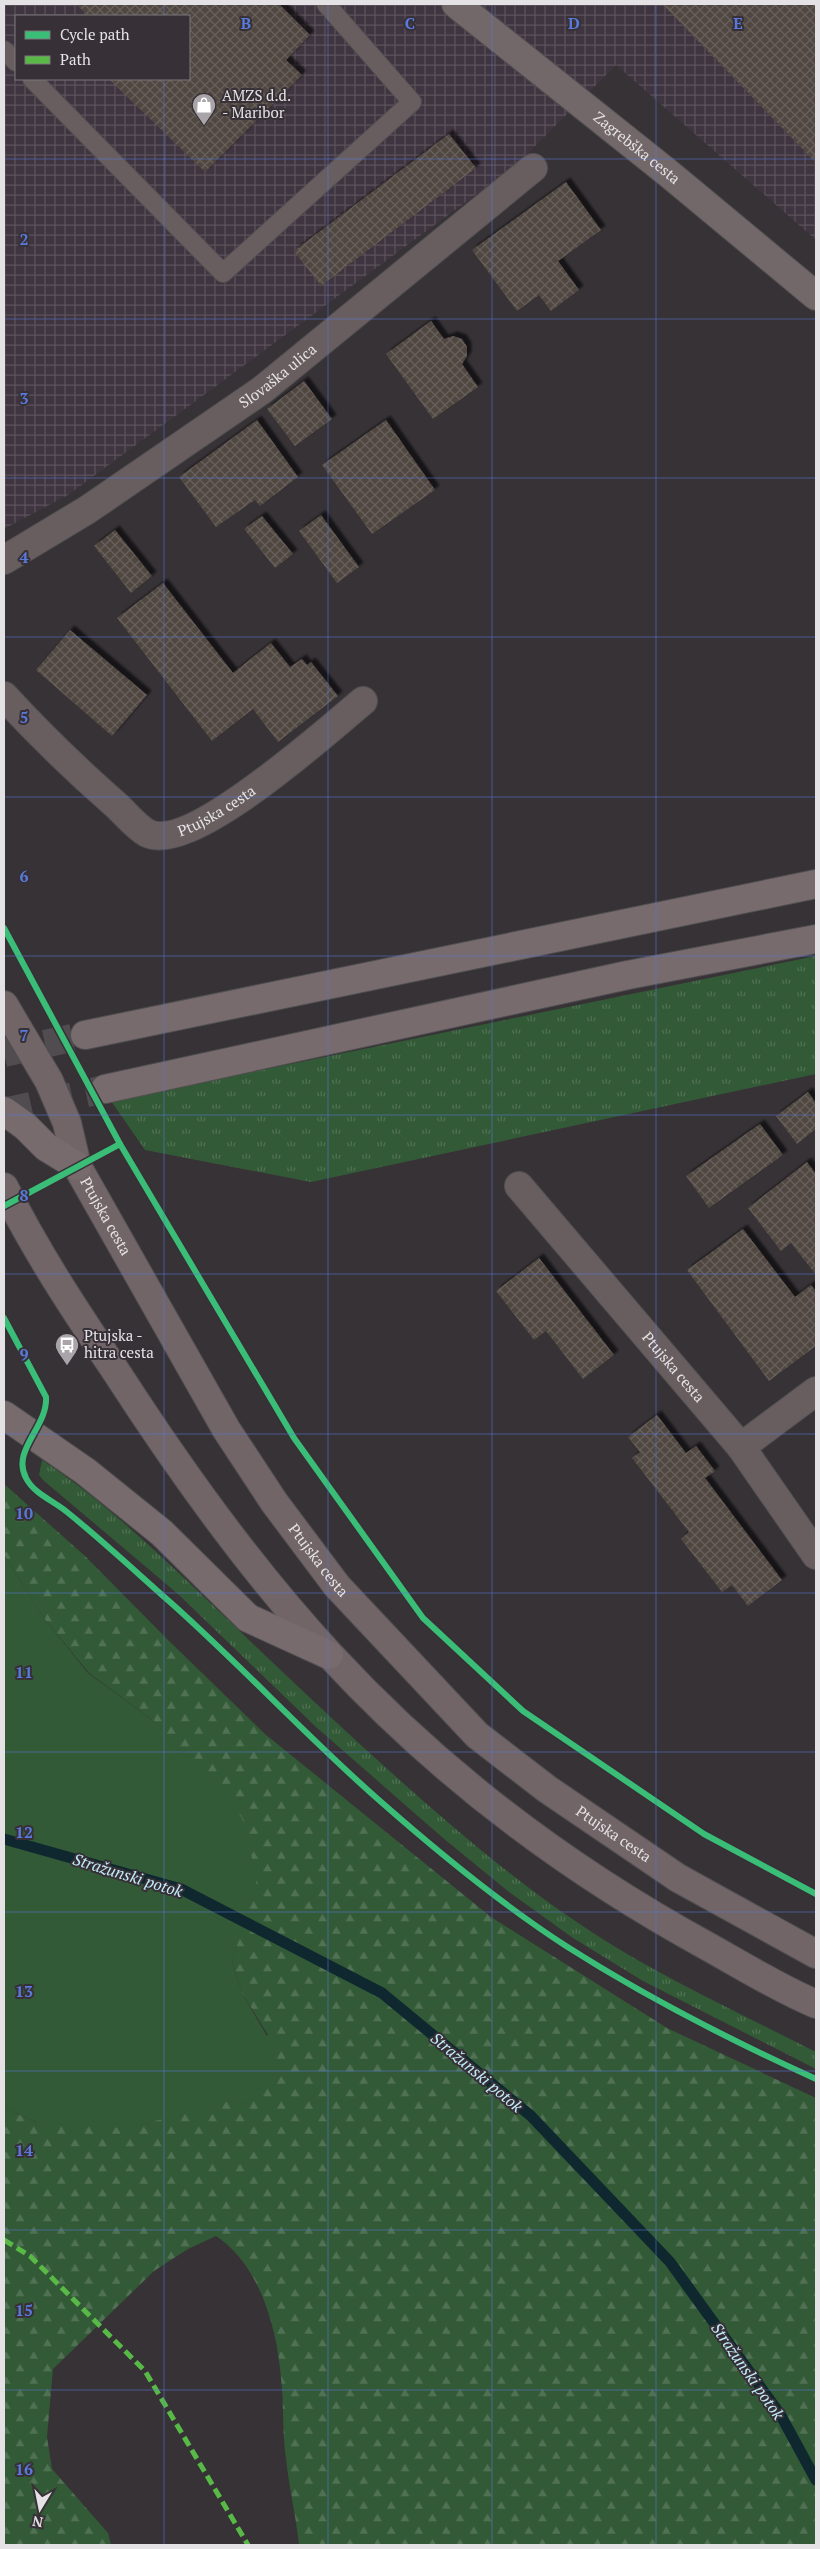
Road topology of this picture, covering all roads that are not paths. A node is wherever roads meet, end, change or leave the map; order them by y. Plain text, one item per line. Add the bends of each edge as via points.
1 (326, 4) edge
2 (456, 4) edge
3 (4, 50) edge
4 (15, 61) edge
5 (33, 80) edge
6 (533, 168) dead end
7 (816, 296) edge
8 (4, 560) edge
9 (4, 696) edge
10 (363, 702) dead end
11 (816, 884) edge
12 (816, 939) edge
13 (4, 1005) edge
14 (85, 1035) tunnel mouth
15 (105, 1089) tunnel mouth
16 (4, 1111) edge
17 (78, 1166) junction
18 (519, 1186) dead end
19 (4, 1187) edge
20 (816, 1391) edge
21 (4, 1415) edge
22 (741, 1448) junction
23 (816, 1555) edge
24 (329, 1655) junction
25 (816, 1954) edge
26 (816, 2004) edge

1 - 5 lane via 412,102 223,273
2 - 7 street, Zagrebška cesta
3 - 4 lane
6 - 8 street, Slovaška ulica via 262,390 87,510
9 - 10 street, Ptujska cesta via 64,760 148,833 169,836 211,817 257,788
11 - 14 highway
12 - 15 highway via 628,976
13 - 17 main road, Ptujska cesta via 49,1082 67,1122
16 - 17 highway via 46,1147
17 - 25 main road, Ptujska cesta via 226,1429 274,1502 337,1586 477,1734 508,1759 678,1878
18 - 22 street, Ptujska cesta
19 - 24 main road via 72,1306 175,1463 252,1563
20 - 22 street
21 - 24 highway via 85,1471 154,1527 248,1618
22 - 23 street, Ptujska cesta
24 - 26 main road via 387,1713 456,1774 541,1842 657,1918

